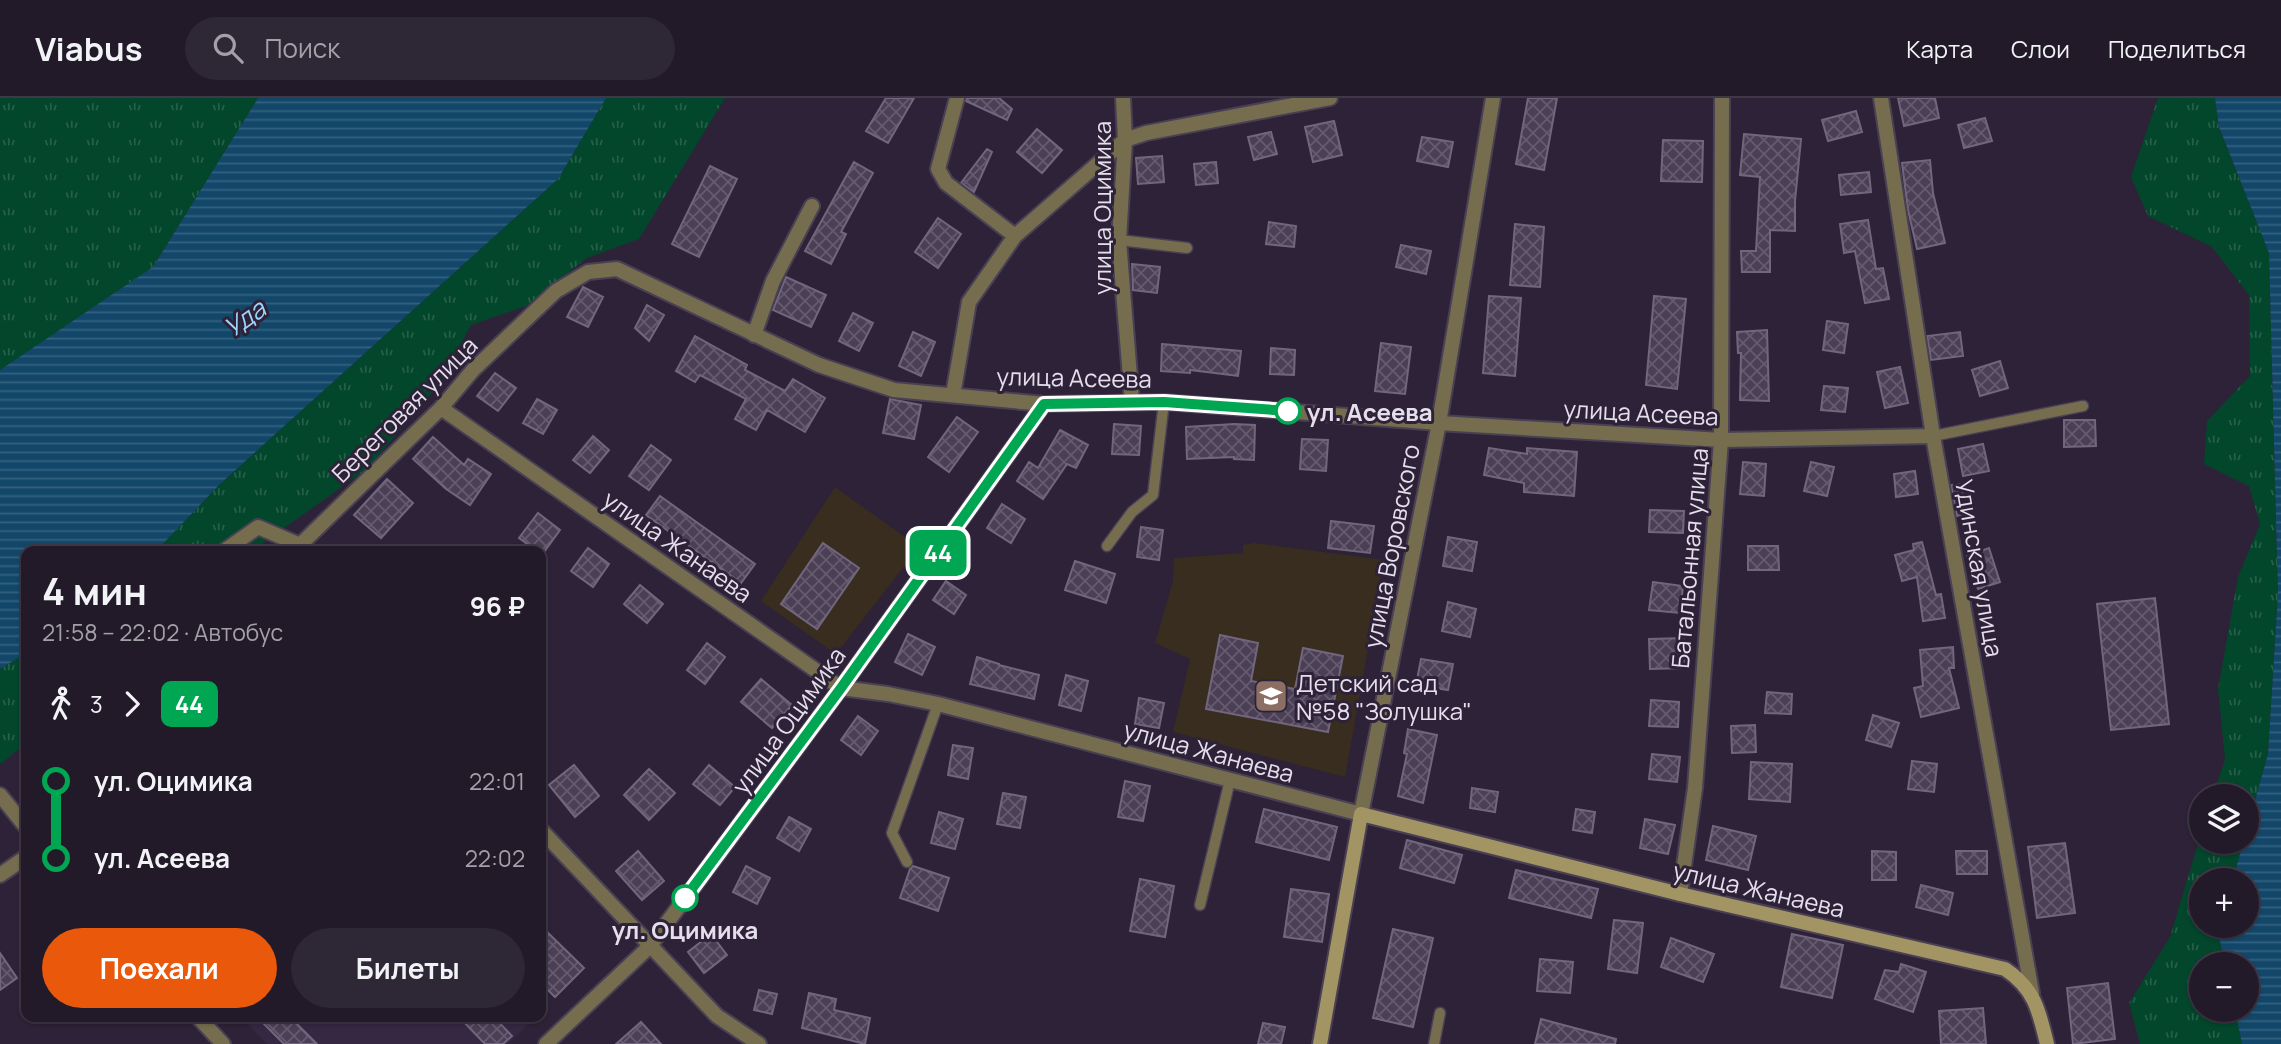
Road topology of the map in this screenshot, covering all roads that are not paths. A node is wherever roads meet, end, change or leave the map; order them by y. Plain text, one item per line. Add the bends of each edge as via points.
1 (957, 98) edge
2 (1123, 98) edge
3 (1330, 98) edge
4 (1493, 98) edge
5 (1722, 98) edge
6 (1881, 98) edge
7 (1125, 140) junction
8 (812, 206) dead end
9 (1015, 236) junction
10 (1119, 240) junction
11 (1187, 248) dead end
12 (617, 269) joint
13 (754, 335) junction
14 (953, 395) junction
15 (1132, 402) junction
16 (1164, 402) junction
17 (1044, 404) junction
18 (2083, 407) dead end
19 (440, 408) junction
20 (1439, 423) junction
21 (1933, 436) junction
22 (1721, 440) junction
23 (231, 546) edge
24 (296, 546) edge
25 (302, 546) edge
26 (1107, 546) dead end
27 (841, 688) junction
28 (938, 704) junction
29 (1230, 780) junction
30 (0, 795) edge
31 (1361, 814) junction
32 (21, 821) edge
33 (546, 835) edge
34 (21, 860) edge
35 (907, 862) dead end
36 (0, 875) edge
37 (1680, 894) junction
38 (1200, 905) dead end
39 (649, 947) junction
40 (2032, 993) junction
41 (1440, 1013) dead end
42 (203, 1022) edge
43 (223, 1044) edge
44 (546, 1044) edge
45 (759, 1044) edge
46 (1320, 1044) edge
47 (1434, 1044) edge
48 (2047, 1044) edge

1 - 9 street via 938,169 946,183
2 - 7 street, улица Оцимика
3 - 7 street
4 - 20 street, улица Воровского
5 - 22 street, Батальонная улица
6 - 21 street, Удинская улица
7 - 9 street
7 - 10 street, улица Оцимика
8 - 13 street via 773,281
9 - 14 street via 969,302
10 - 11 lane
10 - 15 street, улица Оцимика
12 - 13 street, улица Асеева
12 - 19 street, Береговая улица via 588,272 556,291
13 - 14 street, улица Асеева via 818,365 894,390
14 - 17 street, улица Асеева
15 - 16 street, улица Асеева
15 - 17 street, улица Асеева
16 - 20 street, улица Асеева
16 - 26 lane via 1153,495 1132,512
17 - 27 street, улица Оцимика
18 - 21 lane
19 - 25 street, Береговая улица
19 - 27 street, улица Жанаева
20 - 22 street, улица Асеева
20 - 31 street, улица Воровского
21 - 22 street, улица Асеева
21 - 40 street, Удинская улица
22 - 37 street, Батальонная улица via 1695,788
23 - 24 street, Береговая улица via 258,527
27 - 28 street, улица Жанаева
27 - 39 street, улица Оцимика
28 - 29 street, улица Жанаева
28 - 35 lane via 892,833
29 - 31 street, улица Жанаева
29 - 38 lane
30 - 32 street
31 - 37 street, улица Жанаева
31 - 46 street, улица Воровского
33 - 39 street
34 - 36 street
37 - 40 street, улица Жанаева via 2005,970 2021,979
39 - 44 street, улица Оцимика
39 - 45 street via 717,1016
40 - 48 street, Удинская улица
41 - 47 lane
42 - 43 street

